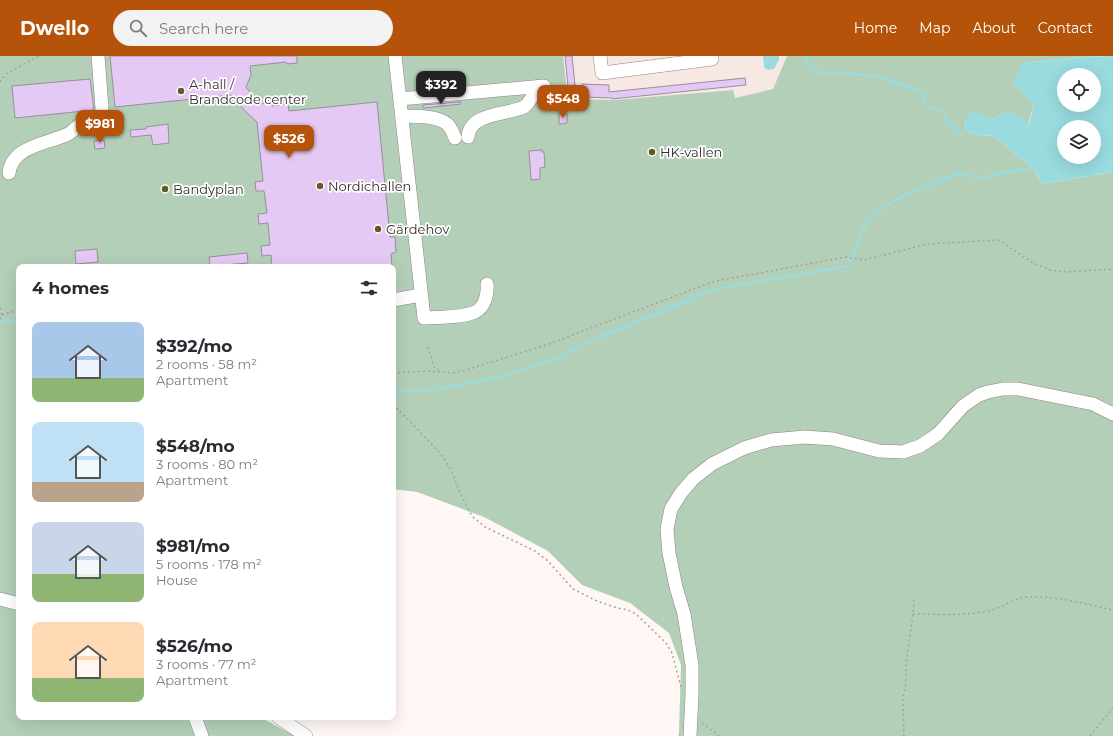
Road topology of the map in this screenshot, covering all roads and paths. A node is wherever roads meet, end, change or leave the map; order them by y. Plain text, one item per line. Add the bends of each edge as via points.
1 (39, 56) edge
2 (98, 56) edge
3 (395, 56) edge
4 (600, 56) edge
5 (712, 56) edge
6 (0, 82) edge
7 (400, 99) junction
8 (402, 116) junction
9 (9, 173) dead end
10 (1113, 269) edge
11 (487, 284) dead end
12 (421, 295) junction
13 (396, 299) edge
14 (0, 308) edge
15 (16, 311) edge
16 (2, 315) junction
17 (0, 321) edge
18 (428, 348) dead end
19 (396, 373) edge
20 (444, 373) junction
21 (396, 407) edge
22 (1113, 414) edge
23 (914, 598) dead end
24 (0, 599) edge
25 (16, 603) edge
26 (1113, 610) edge
27 (913, 614) junction
28 (682, 693) dead end
29 (1113, 708) edge
30 (691, 716) junction
31 (196, 720) edge
32 (282, 720) edge
33 (202, 736) edge
34 (306, 736) edge
35 (690, 736) edge
36 (719, 736) edge
37 (904, 736) edge
38 (1090, 736) edge

1 - 6 path via 6,74
2 - 9 street via 101,116 82,124 66,135 23,152 10,166
3 - 7 street
4 - 5 street via 602,73 712,59
7 - 8 street
7 - 8 street via 539,86 524,107 478,120 461,137 444,122
8 - 12 street
10 - 20 path via 1064,272 1050,270 1031,262 1002,242 989,240 927,244 864,260 846,257 704,285 510,357 463,371
11 - 12 street via 486,298 482,306 475,312 462,315 424,318
12 - 13 street
14 - 16 path
15 - 16 path
16 - 17 path
18 - 20 path via 434,367
19 - 20 path
21 - 28 path via 441,454 472,516 485,527 536,551 573,588 597,601 636,614 666,642 672,653
22 - 30 street via 1092,404 1018,389 1003,389 978,395 963,406 938,434 920,446 903,452 878,451 833,439 805,437 772,440 744,448 712,464 693,479 681,493 671,510 667,529 669,553 684,614 692,665
23 - 27 path
24 - 25 street
26 - 27 path via 1077,602 1028,597 1011,600 995,609 970,613
27 - 37 path via 903,698
29 - 38 path
30 - 35 street
30 - 36 path
31 - 33 street
32 - 34 street

